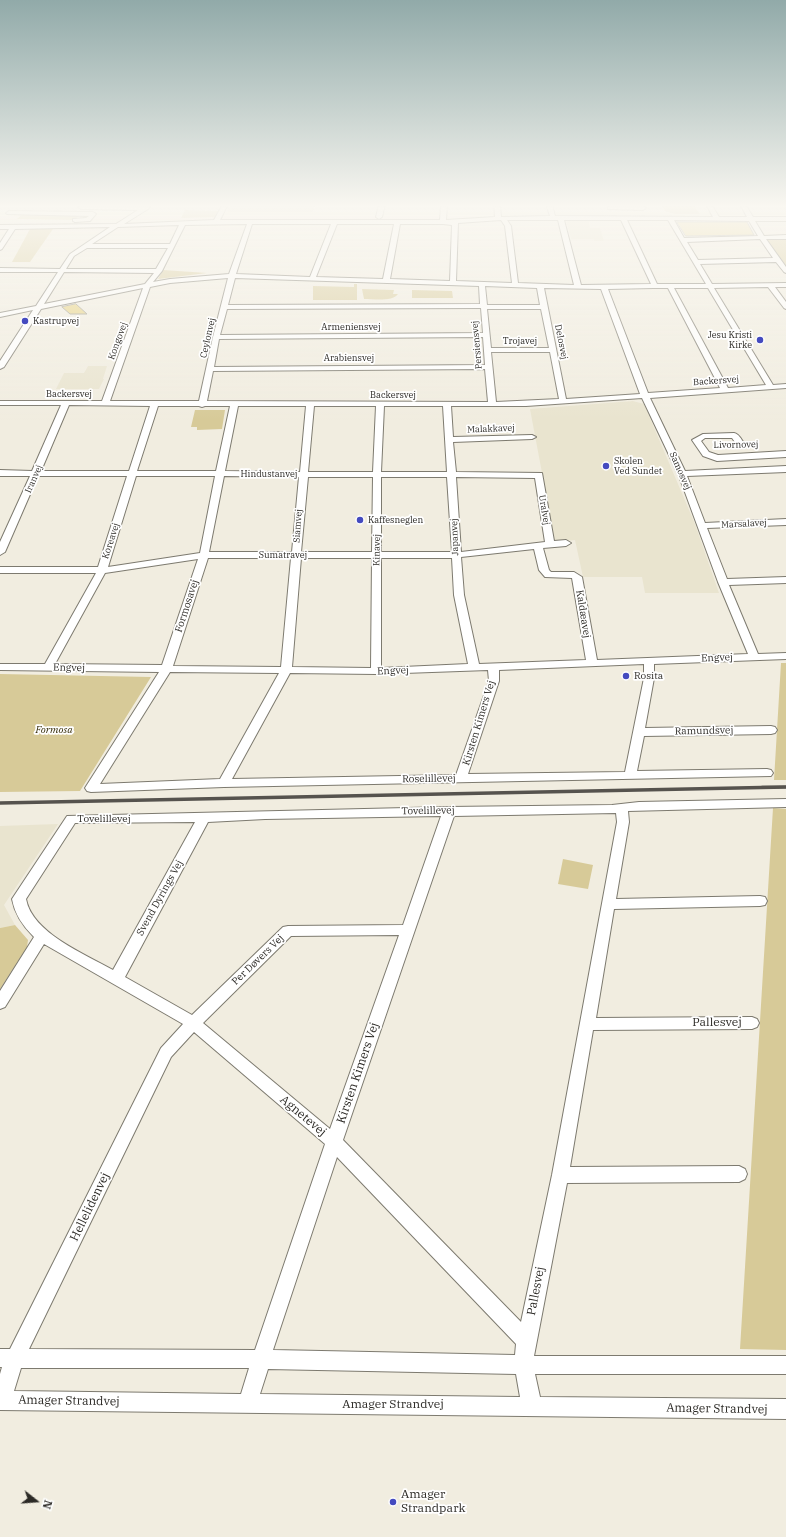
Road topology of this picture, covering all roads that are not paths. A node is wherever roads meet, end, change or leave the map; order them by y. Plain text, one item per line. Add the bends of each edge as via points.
1 (58, 276) edge
2 (155, 276) edge
3 (232, 276) junction
4 (313, 276) edge
5 (387, 276) edge
6 (453, 276) edge
7 (514, 276) edge
8 (575, 276) edge
9 (650, 276) edge
10 (703, 276) edge
11 (312, 279) junction
12 (386, 281) junction
13 (453, 283) junction
14 (148, 284) junction
15 (482, 284) junction
16 (515, 285) junction
17 (770, 285) junction
18 (786, 285) edge
19 (540, 286) junction
20 (655, 286) junction
21 (670, 286) junction
22 (709, 286) junction
23 (578, 287) junction
24 (604, 287) junction
25 (483, 306) junction
26 (38, 307) junction
27 (224, 307) junction
28 (545, 307) junction
29 (786, 307) edge
30 (0, 315) edge
31 (485, 335) junction
32 (216, 337) junction
33 (487, 350) junction
34 (553, 350) junction
35 (0, 367) edge
36 (488, 367) junction
37 (210, 369) junction
38 (786, 386) edge
39 (770, 387) junction
40 (725, 390) junction
41 (646, 396) junction
42 (563, 402) junction
43 (0, 404) edge
44 (66, 404) junction
45 (105, 404) junction
46 (234, 404) junction
47 (310, 404) junction
48 (154, 405) junction
49 (202, 405) junction
50 (380, 405) junction
51 (447, 405) junction
52 (492, 405) junction
53 (532, 437) dead end
54 (450, 440) junction
55 (740, 443) dead end
56 (786, 454) edge
57 (786, 469) edge
58 (0, 473) edge
59 (37, 473) junction
60 (133, 473) junction
61 (220, 474) junction
62 (303, 474) junction
63 (377, 474) junction
64 (452, 474) junction
65 (539, 474) joint
66 (682, 474) junction
67 (786, 522) edge
68 (702, 526) junction
69 (566, 543) dead end
70 (550, 545) junction
71 (538, 546) junction
72 (0, 552) edge
73 (204, 555) junction
74 (296, 555) junction
75 (456, 555) junction
76 (377, 556) junction
77 (0, 570) edge
78 (102, 570) junction
79 (786, 580) edge
80 (723, 582) junction
81 (786, 656) edge
82 (754, 657) junction
83 (650, 660) junction
84 (592, 663) junction
85 (0, 667) edge
86 (474, 667) junction
87 (493, 667) junction
88 (48, 668) junction
89 (166, 669) junction
90 (286, 671) junction
91 (376, 671) junction
92 (770, 730) dead end
93 (638, 732) junction
94 (767, 773) dead end
95 (630, 775) junction
96 (461, 778) junction
97 (224, 784) junction
98 (91, 788) joint
99 (786, 803) edge
100 (622, 809) junction
101 (449, 811) junction
102 (204, 818) junction
103 (19, 899) joint
104 (760, 901) dead end
105 (608, 904) junction
106 (408, 930) junction
107 (42, 936) junction
108 (116, 979) junction
109 (2, 996) edge
110 (193, 1023) junction
111 (752, 1023) dead end
112 (586, 1024) junction
113 (334, 1142) junction
114 (739, 1174) dead end
115 (560, 1175) junction
116 (527, 1342) junction
117 (7, 1358) edge
118 (261, 1359) junction
119 (523, 1365) junction
120 (786, 1365) edge
121 (0, 1400) edge
122 (248, 1404) junction
123 (532, 1406) junction
124 (786, 1409) edge

1 - 26 street
2 - 14 street, Kongovej
3 - 11 street
3 - 14 street
3 - 27 street, Ceylonvej
4 - 11 street
5 - 12 street
6 - 13 street
7 - 16 street
8 - 23 street
9 - 20 street
10 - 22 street
11 - 12 street
12 - 13 street
13 - 15 street
14 - 26 street
14 - 45 street, Kongovej
15 - 16 street
15 - 25 street, Persiensvej
16 - 19 street
17 - 18 street
17 - 22 street
17 - 29 street
19 - 23 street
19 - 28 street, Delosvej
20 - 21 street
20 - 24 street
21 - 22 street
21 - 40 street
22 - 39 street
23 - 24 street
24 - 41 street, Samosvej
25 - 27 street
25 - 28 street
25 - 31 street, Persiensvej
26 - 30 street
26 - 35 street
27 - 32 street, Ceylonvej
28 - 34 street, Delosvej
31 - 32 street, Armeniensvej
31 - 33 street, Persiensvej
32 - 37 street, Ceylonvej
33 - 34 street, Trojavej
33 - 36 street, Persiensvej
34 - 42 street, Delosvej
36 - 37 street, Arabiensvej
36 - 52 street, Persiensvej
37 - 49 street, Ceylonvej
38 - 39 street, Backersvej
39 - 40 street, Backersvej
40 - 41 street, Backersvej
41 - 42 street, Backersvej
41 - 66 street, Samosvej
42 - 52 street, Backersvej
43 - 44 street, Backersvej
44 - 45 street, Backersvej
44 - 59 street, Iranvej
45 - 48 street, Backersvej
46 - 47 street, Backersvej
46 - 49 street, Backersvej
46 - 61 street, Formosavej
47 - 50 street, Backersvej
47 - 62 street, Siamvej
48 - 49 street, Backersvej
48 - 60 street, Koreavej
50 - 51 street, Backersvej
50 - 63 street, Kinavej
51 - 52 street, Backersvej
51 - 54 street, Japanvej
53 - 54 street, Malakkavej
54 - 64 street, Japanvej
55 - 56 street, Livornovej via 734,435 703,436 696,440 706,454 717,458
57 - 66 street
58 - 59 street, Hindustanvej
59 - 60 street, Hindustanvej
59 - 72 street, Iranvej
60 - 61 street, Hindustanvej
60 - 78 street, Koreavej
61 - 62 street, Hindustanvej
61 - 73 street, Formosavej
62 - 63 street, Hindustanvej
62 - 74 street, Siamvej
63 - 64 street, Hindustanvej
63 - 76 street, Kinavej
64 - 65 street, Hindustanvej
64 - 75 street, Japanvej
65 - 70 street, Uralvej
66 - 68 street, Samosvej
67 - 68 street, Marsalavej
68 - 80 street, Samosvej
69 - 70 street, Sumatravej
70 - 71 street, Sumatravej
71 - 75 street, Sumatravej
71 - 84 street, Kaldæavej via 544,570 548,575 577,577
73 - 74 street, Sumatravej
73 - 78 street, Sumatravej
73 - 89 street, Formosavej
74 - 76 street, Sumatravej
74 - 90 street, Siamvej
75 - 76 street, Sumatravej
75 - 86 street, Japanvej via 459,595
76 - 91 street, Kinavej
77 - 78 street, Sumatravej
78 - 88 street, Koreavej
79 - 80 street
80 - 82 street, Samosvej
81 - 82 street, Engvej
82 - 83 street, Engvej
83 - 84 street, Engvej
83 - 93 street
84 - 87 street, Engvej
85 - 88 street, Engvej
86 - 87 street, Engvej
86 - 91 street, Engvej
87 - 96 street, Kirsten Kimers Vej via 494,681
88 - 89 street, Engvej
89 - 90 street, Engvej
89 - 98 street, Formosavej
90 - 91 street, Engvej
90 - 97 street
92 - 93 street, Ramundsvej
93 - 95 street
94 - 95 street, Roselillevej
95 - 96 street, Roselillevej
96 - 97 street, Roselillevej
97 - 98 street, Roselillevej
99 - 100 street, Tovelillevej via 639,806
100 - 101 street, Tovelillevej
100 - 105 street, Pallesvej via 623,822
101 - 102 street, Tovelillevej
101 - 106 street, Kirsten Kimers Vej
102 - 103 street, Tovelillevej via 70,819
102 - 108 street, Svend Dyrings Vej
103 - 107 street, Agnetevej via 20,909
104 - 105 street
105 - 112 street, Pallesvej
106 - 110 street, Per Døvers Vej via 288,931
106 - 113 street, Kirsten Kimers Vej
107 - 108 street, Agnetevej
107 - 109 street
108 - 110 street, Agnetevej
110 - 113 street, Agnetevej
110 - 117 street, Hellelidenvej via 166,1053
111 - 112 street, Pallesvej
112 - 115 street, Pallesvej
113 - 116 street, Agnetevej
113 - 118 street, Kirsten Kimers Vej
114 - 115 street
115 - 116 street, Pallesvej
116 - 119 street, Pallesvej
117 - 118 street
117 - 121 street, Hellelidenvej
118 - 119 street
118 - 122 street, Kirsten Kimers Vej
119 - 120 street
119 - 123 street, Pallesvej
121 - 122 street, Amager Strandvej
122 - 123 street, Amager Strandvej
123 - 124 street, Amager Strandvej

